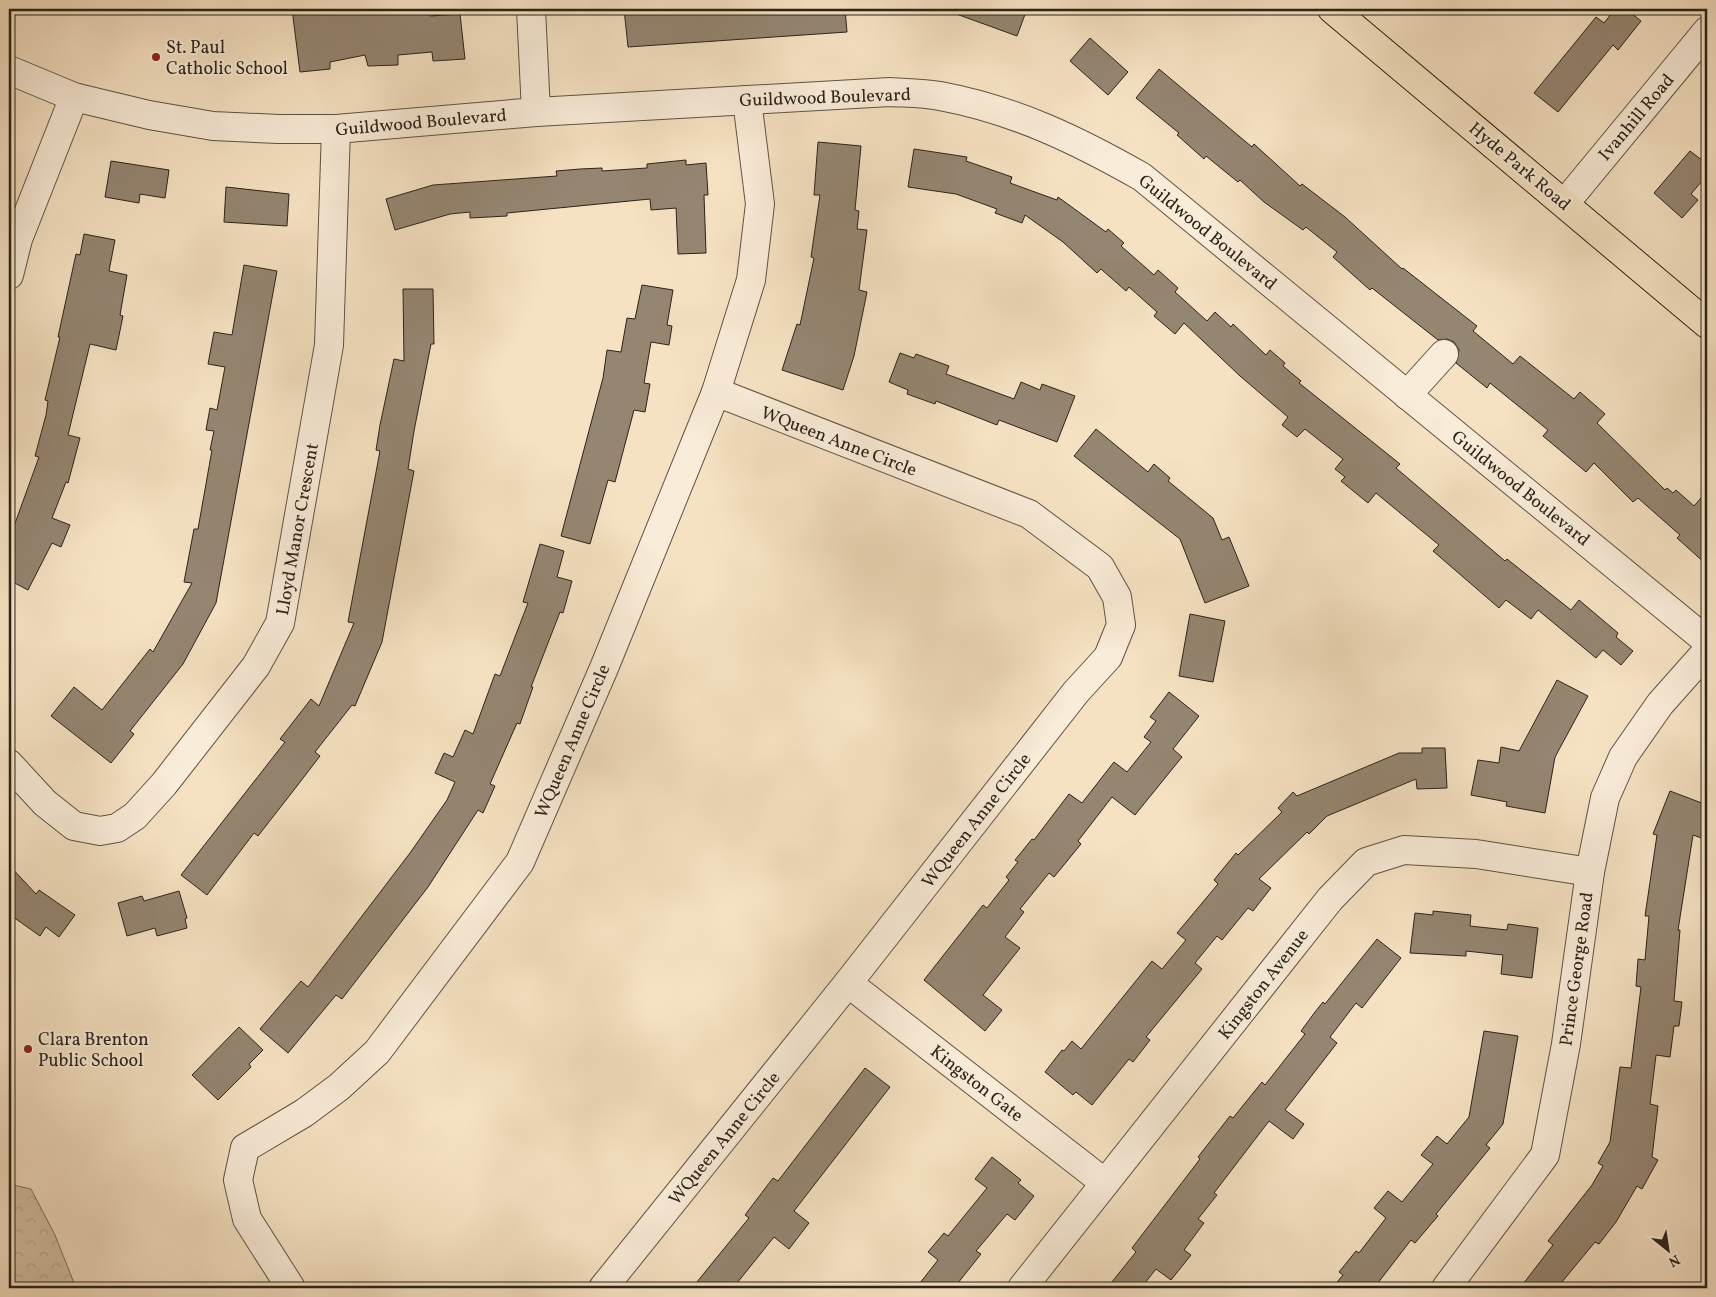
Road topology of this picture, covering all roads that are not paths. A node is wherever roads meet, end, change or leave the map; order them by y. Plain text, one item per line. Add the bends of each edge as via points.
1 (531, 9) edge
2 (1332, 9) edge
3 (1707, 30) edge
4 (9, 70) edge
5 (74, 97) junction
6 (747, 100) junction
7 (536, 112) junction
8 (336, 129) junction
9 (1565, 203) junction
10 (9, 275) edge
11 (1707, 324) edge
12 (1444, 354) dead end
13 (716, 392) junction
14 (1407, 395) junction
15 (1707, 641) edge
16 (1707, 650) edge
17 (9, 764) edge
18 (1590, 872) junction
19 (848, 982) junction
20 (1105, 1182) junction
21 (291, 1288) edge
22 (603, 1288) edge
23 (1022, 1288) edge
24 (1446, 1288) edge

1 - 7 street
2 - 9 main road, Hyde Park Road
3 - 9 street, Ivanhill Road
4 - 5 street, Guildwood Boulevard
5 - 8 street, Guildwood Boulevard via 213,126
5 - 10 street via 18,239
6 - 7 street, Guildwood Boulevard
6 - 13 street via 760,204 751,280
6 - 14 street, Guildwood Boulevard via 890,92 939,96 1021,117 1080,142 1142,177
7 - 8 street, Guildwood Boulevard
8 - 17 street, Lloyd Manor Crescent via 329,345 280,623 256,666 164,784 135,816 117,828 100,831 74,826 45,803
9 - 11 main road, Hyde Park Road
12 - 14 street
13 - 19 street, WQueen Anne Circle via 1029,514 1100,567 1117,597 1121,625 1108,657 1076,692
13 - 21 street, WQueen Anne Circle via 604,668 520,862 377,1052 304,1113 245,1148 238,1180 247,1219
14 - 15 street, Guildwood Boulevard
16 - 18 street, Prince George Road via 1660,704 1623,757 1604,798
18 - 20 street, Kingston Avenue via 1476,854 1404,850 1366,862 1330,899
18 - 24 street, Prince George Road via 1566,1044 1545,1155
19 - 20 street, Kingston Gate
19 - 22 street, WQueen Anne Circle
20 - 23 street, Kingston Avenue

